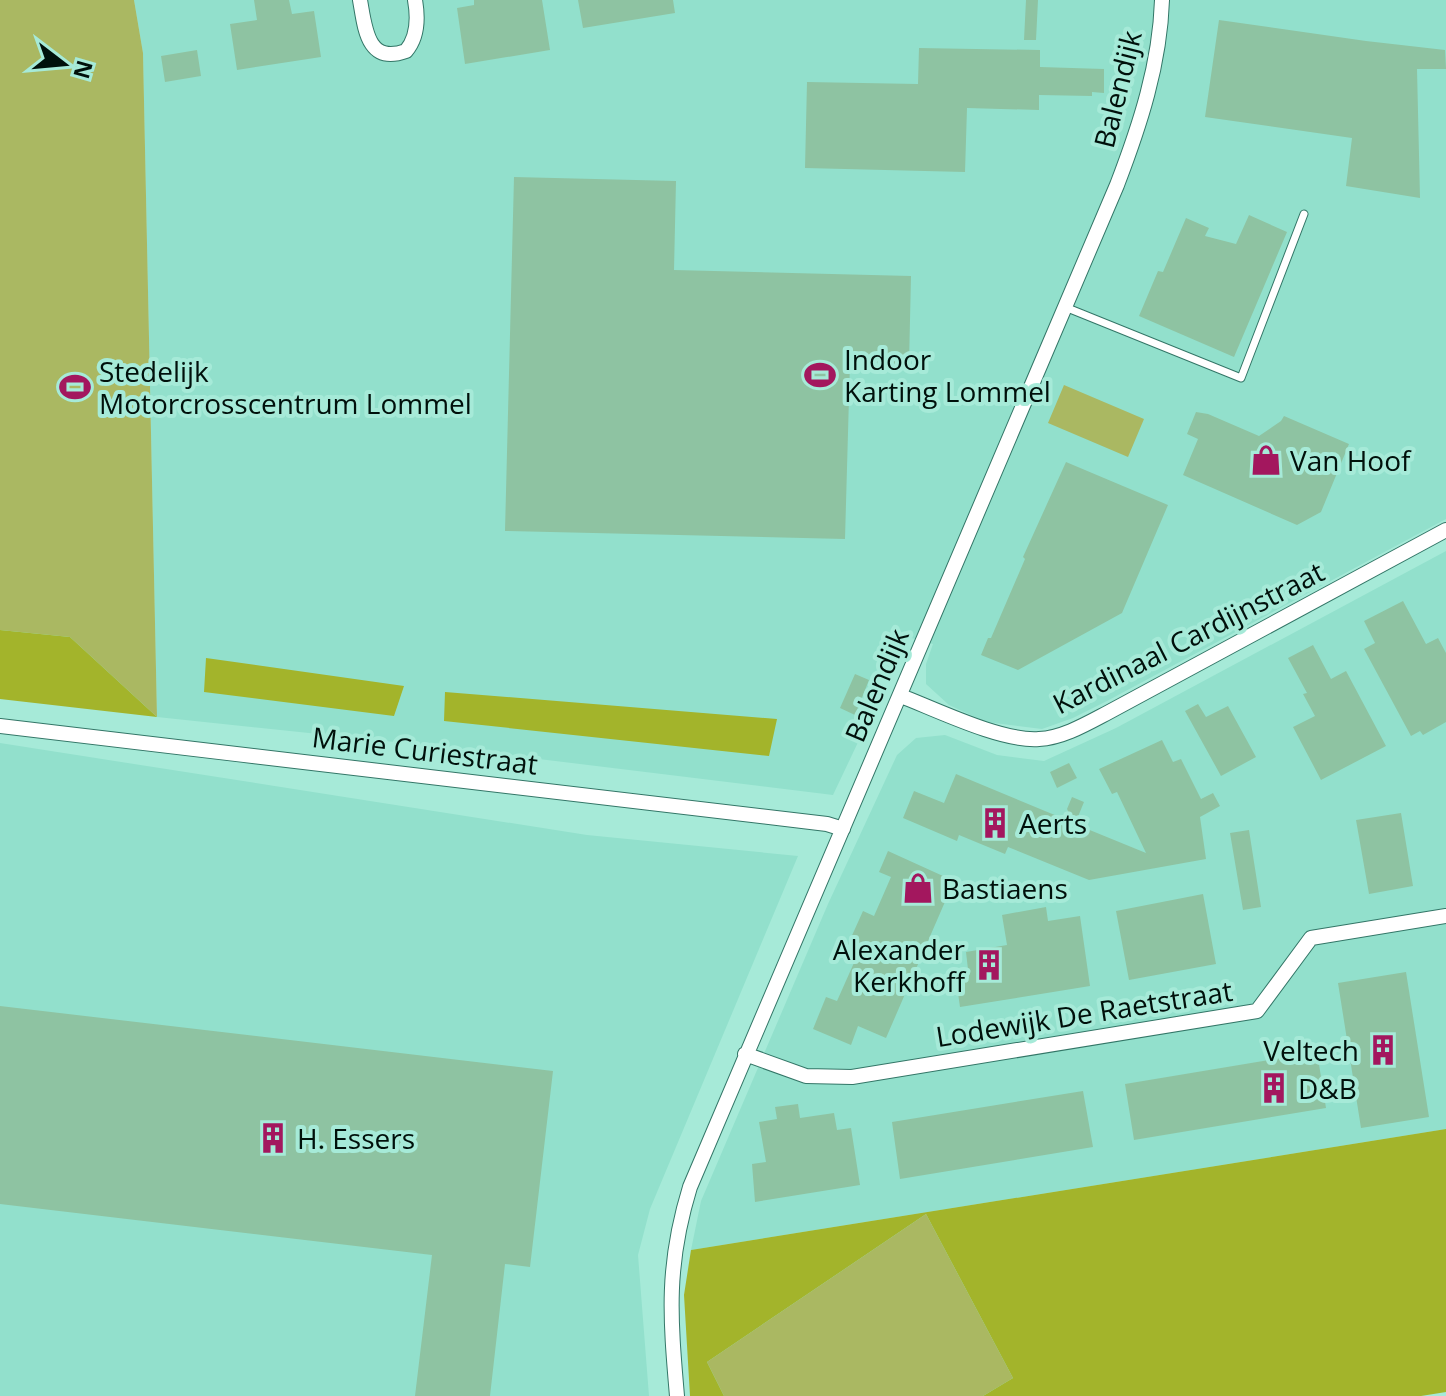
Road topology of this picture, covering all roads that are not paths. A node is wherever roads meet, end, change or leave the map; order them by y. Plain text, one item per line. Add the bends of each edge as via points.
1 (360, 0) edge
2 (415, 0) edge
3 (1162, 0) edge
4 (1304, 214) dead end
5 (1065, 307) junction
6 (1446, 530) edge
7 (901, 696) junction
8 (0, 726) edge
9 (843, 829) junction
10 (1446, 916) edge
11 (745, 1054) junction
12 (677, 1396) edge

1 - 2 street via 370,44 389,54 406,51 412,44
3 - 5 street, Balendijk via 1158,47 1141,120
4 - 5 lane via 1241,378
5 - 7 street, Balendijk
6 - 7 street, Kardinaal Cardijnstraat via 1062,734 1016,737
7 - 9 street, Balendijk
8 - 9 street, Marie Curiestraat
9 - 11 street, Balendijk
10 - 11 street, Lodewijk De Raetstraat via 1311,938 1257,1011 852,1077 806,1076
11 - 12 street, Balendijk via 690,1187 674,1248 670,1304

